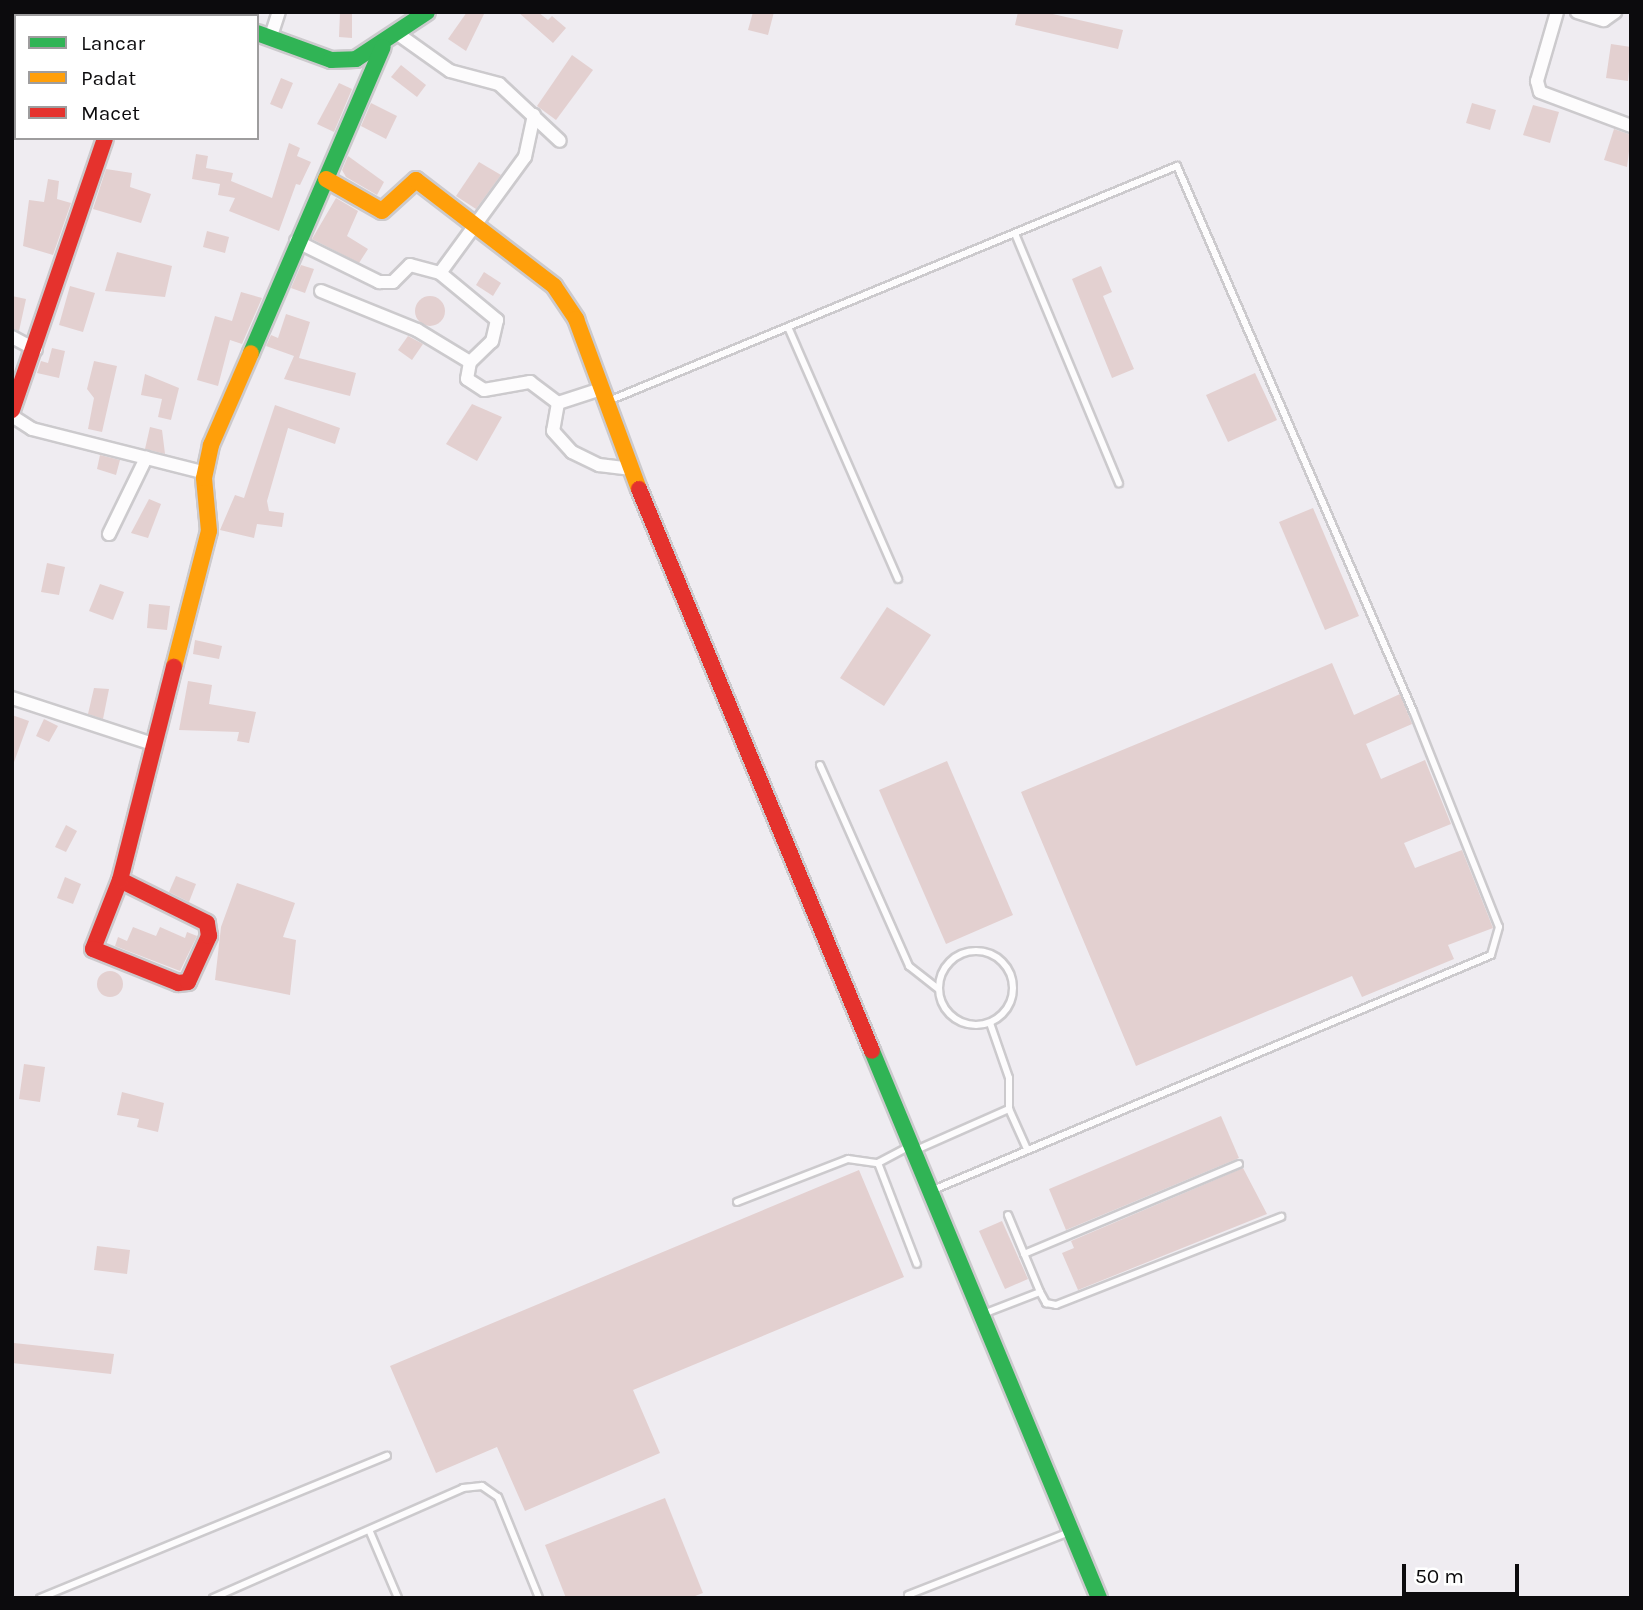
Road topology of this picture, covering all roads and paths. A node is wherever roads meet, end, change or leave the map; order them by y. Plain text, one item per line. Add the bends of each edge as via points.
1 (279, 12) edge
2 (427, 12) edge
3 (1557, 12) edge
4 (1577, 12) edge
5 (1615, 12) edge
6 (398, 34) junction
7 (264, 35) edge
8 (383, 47) junction
9 (534, 115) junction
10 (1631, 126) edge
11 (104, 140) edge
12 (560, 141) dead end
13 (326, 179) junction
14 (479, 225) junction
15 (1016, 236) junction
16 (296, 241) junction
17 (440, 273) junction
18 (321, 290) dead end
19 (788, 327) junction
20 (12, 337) edge
21 (36, 350) junction
22 (470, 362) junction
23 (602, 396) junction
24 (558, 403) junction
25 (12, 410) edge
26 (12, 416) edge
27 (146, 458) junction
28 (632, 469) junction
29 (206, 473) junction
30 (1119, 483) dead end
31 (108, 534) dead end
32 (898, 579) dead end
33 (12, 698) edge
34 (156, 745) junction
35 (820, 765) dead end
36 (120, 880) junction
37 (938, 989) junction
38 (990, 1023) junction
39 (1009, 1109) junction
40 (913, 1148) junction
41 (1027, 1149) junction
42 (878, 1163) junction
43 (1239, 1164) dead end
44 (931, 1191) junction
45 (737, 1202) dead end
46 (1008, 1215) dead end
47 (1281, 1217) dead end
48 (1024, 1254) junction
49 (917, 1264) dead end
50 (1040, 1292) junction
51 (981, 1315) junction
52 (387, 1455) dead end
53 (370, 1532) junction
54 (1072, 1532) junction
55 (908, 1595) dead end
56 (40, 1598) edge
57 (213, 1598) edge
58 (398, 1598) edge
59 (539, 1598) edge
60 (1099, 1598) edge

1 - 7 street
2 - 6 street
3 - 10 street via 1537,81 1540,92
4 - 5 street via 1604,20
6 - 8 street
6 - 9 street via 450,71 499,84
7 - 8 street via 331,60 356,59
8 - 13 street
9 - 12 street
9 - 14 street via 526,158
11 - 21 street
13 - 14 street via 382,211 416,180
13 - 16 street
14 - 17 street
14 - 23 street via 554,286 576,319
15 - 19 lane
15 - 30 lane
15 - 41 lane via 1171,167 1181,170 1413,711 1499,939 1491,955 1477,962
16 - 17 street via 379,282 393,282 410,265
16 - 29 street via 233,387
17 - 22 street via 497,320 492,341
18 - 22 street via 396,320
19 - 23 lane
19 - 32 lane
20 - 21 street
21 - 25 street
22 - 24 street via 466,373 474,386 497,391 530,382
23 - 24 street
23 - 28 street
24 - 28 street via 553,430 572,452 599,465
26 - 27 street via 32,429
27 - 29 street
27 - 31 street
28 - 40 street
29 - 34 street via 209,531 177,643
33 - 34 street
34 - 36 street
35 - 37 lane via 909,966
36 - 36 street via 93,949 178,983 188,982 209,936 207,923
37 - 38 lane via 943,1006 955,1019 972,1025
37 - 38 lane via 953,958 970,951 1003,963 1012,978 1012,996 1004,1012
38 - 39 lane via 1009,1079
39 - 40 lane
39 - 41 lane
40 - 42 lane
40 - 44 street
41 - 44 lane
42 - 45 lane via 848,1159
42 - 49 lane
43 - 48 lane
44 - 51 street
46 - 48 lane
47 - 50 lane via 1056,1305 1046,1303
48 - 50 lane
50 - 51 lane
51 - 54 street
52 - 56 lane
53 - 57 lane
53 - 58 lane
53 - 59 lane via 463,1488 482,1486 498,1497
54 - 55 lane
54 - 60 street

